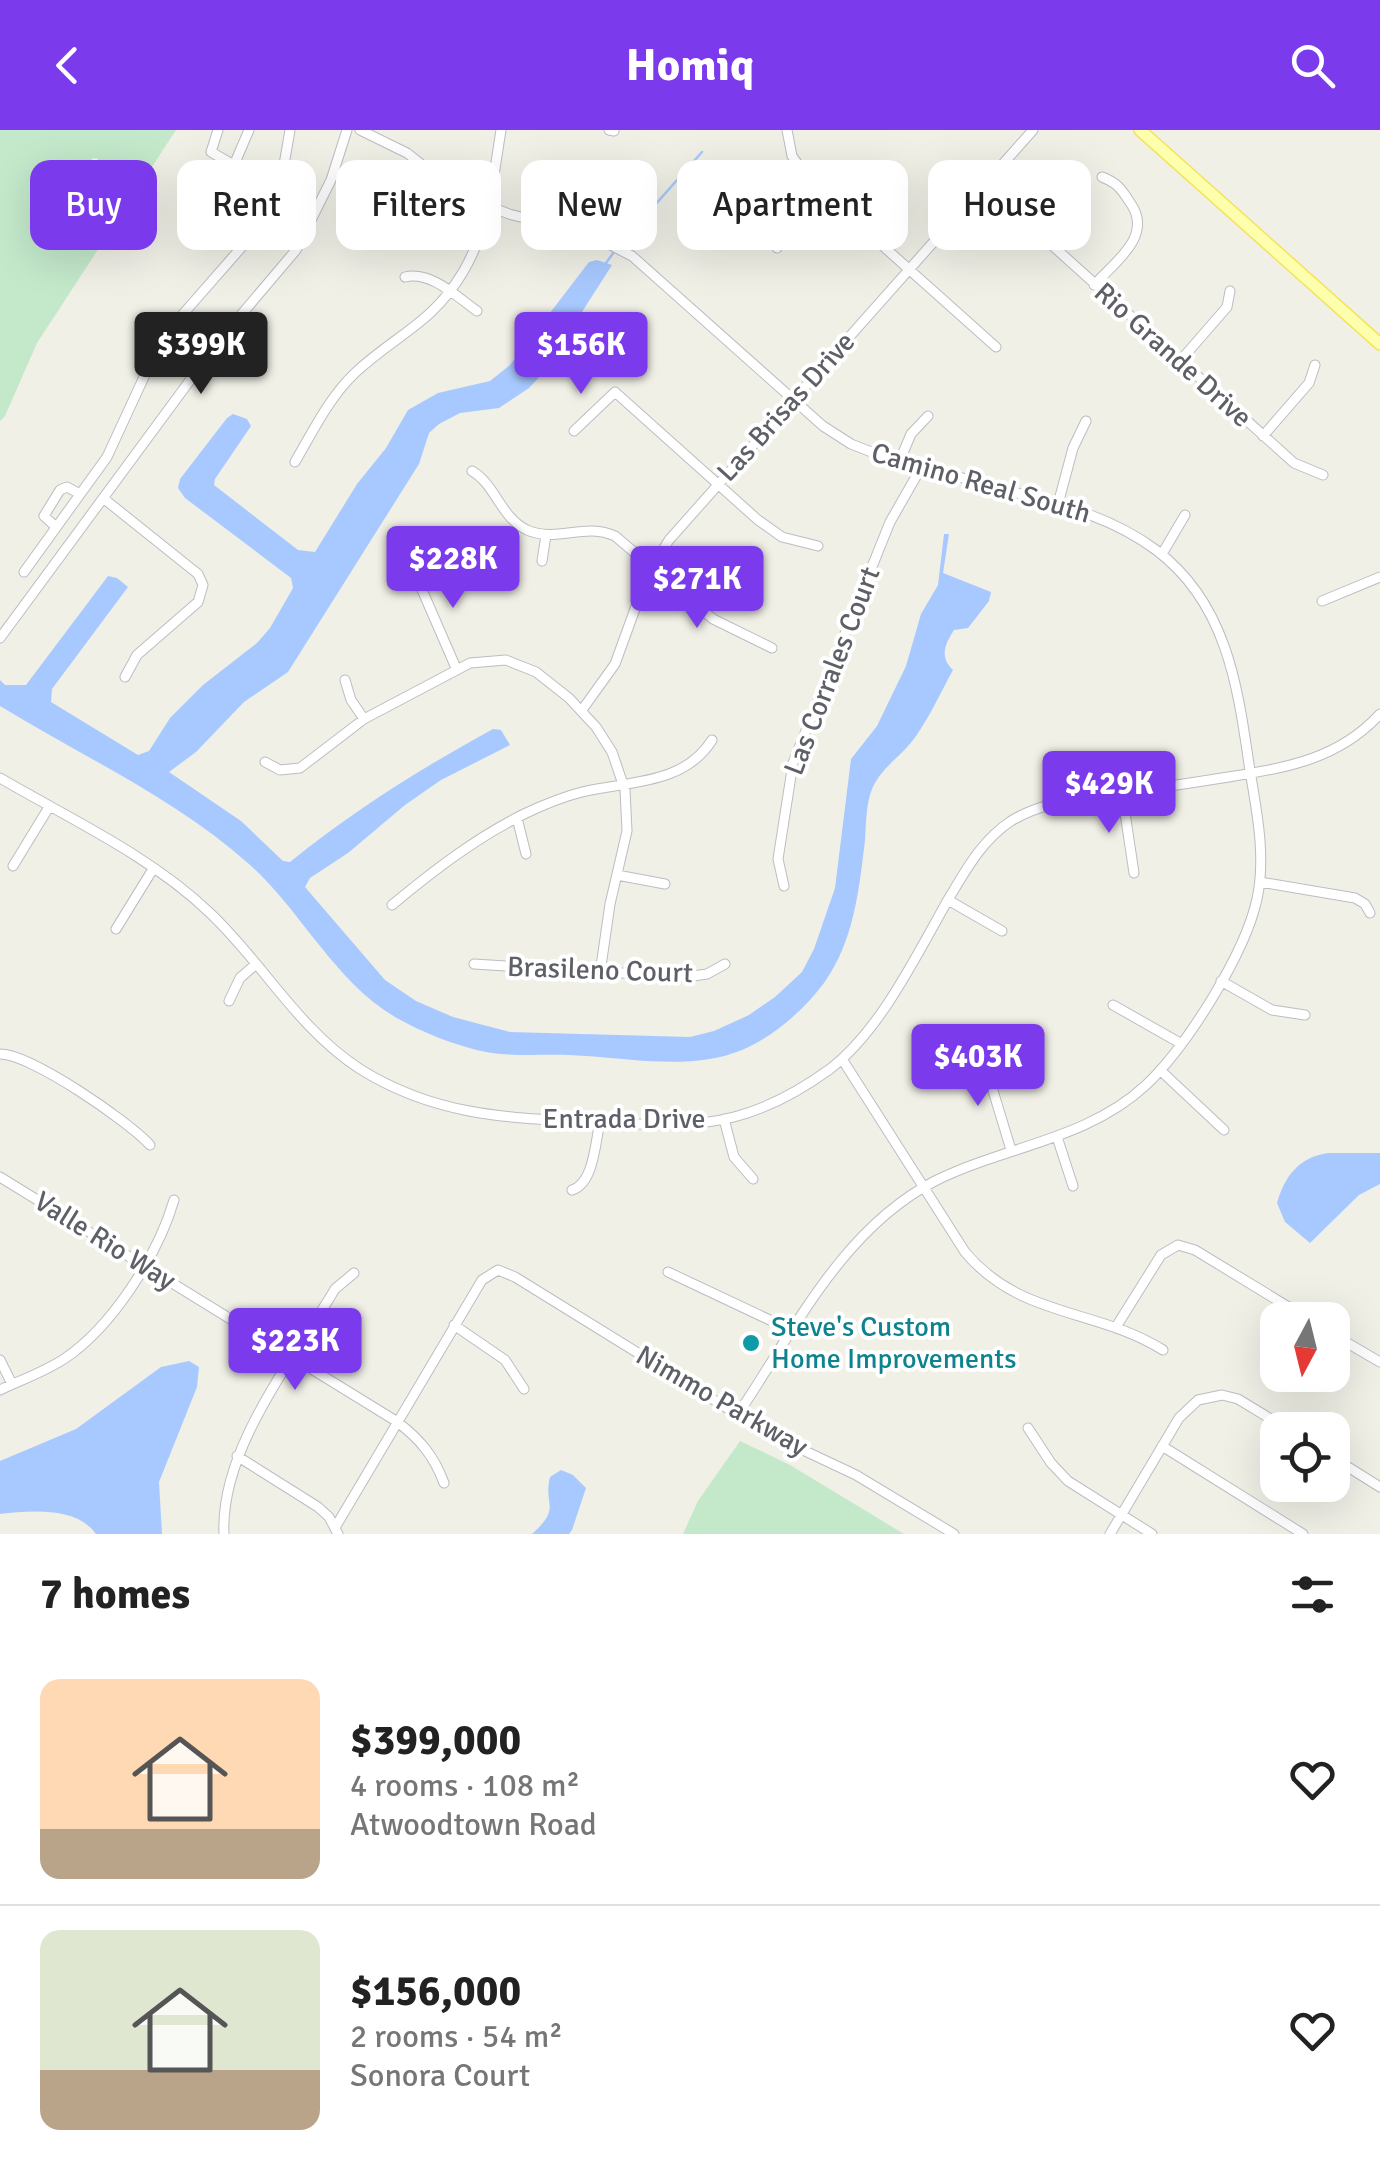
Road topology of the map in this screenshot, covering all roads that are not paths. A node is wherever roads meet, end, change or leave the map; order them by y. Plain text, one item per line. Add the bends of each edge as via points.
1 (218, 130) edge
2 (249, 130) edge
3 (290, 130) edge
4 (347, 130) edge
5 (360, 130) edge
6 (502, 130) edge
7 (786, 130) edge
8 (1033, 130) edge
9 (1140, 130) edge
10 (225, 160) edge
11 (236, 160) edge
12 (285, 160) edge
13 (414, 160) edge
14 (497, 160) edge
15 (795, 160) edge
16 (1006, 160) edge
17 (1102, 177) dead end
18 (501, 209) edge
19 (928, 247) edge
20 (242, 250) edge
21 (473, 250) edge
22 (888, 250) edge
23 (1056, 250) edge
24 (909, 268) junction
25 (405, 277) dead end
26 (1094, 285) junction
27 (1230, 291) dead end
28 (450, 292) junction
29 (477, 311) dead end
30 (1380, 344) edge
31 (996, 347) dead end
32 (1180, 361) junction
33 (1315, 365) dead end
34 (612, 380) dead end
35 (615, 392) junction
36 (792, 400) junction
37 (928, 416) dead end
38 (1086, 422) dead end
39 (574, 431) dead end
40 (1264, 436) junction
41 (900, 460) junction
42 (296, 462) dead end
43 (922, 466) junction
44 (472, 471) dead end
45 (1324, 475) dead end
46 (718, 484) junction
47 (80, 494) junction
48 (103, 498) junction
49 (1058, 504) junction
50 (1185, 515) dead end
51 (56, 527) junction
52 (546, 535) junction
53 (818, 546) dead end
54 (1162, 554) junction
55 (542, 562) dead end
56 (651, 568) junction
57 (413, 569) dead end
58 (24, 572) dead end
59 (1376, 579) edge
60 (1380, 592) edge
61 (1322, 600) dead end
62 (0, 638) edge
63 (772, 648) dead end
64 (456, 668) junction
65 (124, 677) dead end
66 (345, 680) dead end
67 (582, 710) junction
68 (1380, 714) edge
69 (364, 719) junction
70 (712, 740) dead end
71 (265, 762) dead end
72 (1251, 773) junction
73 (0, 778) edge
74 (624, 784) junction
75 (1122, 793) junction
76 (49, 807) junction
77 (517, 818) junction
78 (526, 854) dead end
79 (13, 866) dead end
80 (154, 868) junction
81 (1134, 873) dead end
82 (617, 876) junction
83 (1260, 882) junction
84 (665, 884) dead end
85 (784, 886) dead end
86 (948, 900) junction
87 (392, 905) dead end
88 (1370, 913) dead end
89 (116, 930) dead end
90 (1002, 930) dead end
91 (474, 964) dead end
92 (725, 964) dead end
93 (255, 965) junction
94 (600, 973) junction
95 (1220, 981) junction
96 (229, 1002) dead end
97 (1113, 1005) dead end
98 (1305, 1015) dead end
99 (1180, 1042) junction
100 (0, 1054) edge
101 (842, 1059) junction
102 (992, 1068) dead end
103 (1160, 1070) junction
104 (724, 1119) junction
105 (600, 1122) junction
106 (1224, 1130) dead end
107 (1057, 1137) junction
108 (150, 1146) dead end
109 (1011, 1150) junction
110 (0, 1177) edge
111 (753, 1179) dead end
112 (1072, 1186) dead end
113 (924, 1187) junction
114 (572, 1190) dead end
115 (174, 1200) dead end
116 (143, 1265) junction
117 (668, 1272) dead end
118 (354, 1273) dead end
119 (1280, 1302) edge
120 (454, 1326) junction
121 (1116, 1327) junction
122 (794, 1331) junction
123 (1350, 1344) edge
124 (1164, 1350) dead end
125 (294, 1358) junction
126 (0, 1360) edge
127 (1380, 1362) edge
128 (12, 1384) junction
129 (524, 1389) dead end
130 (0, 1390) edge
131 (1261, 1412) edge
132 (738, 1414) junction
133 (396, 1422) junction
134 (1028, 1428) dead end
135 (1162, 1446) junction
136 (237, 1456) junction
137 (1350, 1468) edge
138 (444, 1484) dead end
139 (1380, 1487) edge
140 (1121, 1514) junction
141 (337, 1530) edge
142 (224, 1534) edge
143 (954, 1534) edge
144 (1110, 1534) edge
145 (1152, 1534) edge
146 (1303, 1534) edge

1 - 10 street via 211,152
2 - 11 street
3 - 12 street
4 - 48 street via 296,250
5 - 13 street, Camino Real South
6 - 14 street
7 - 15 street
8 - 16 street, Las Brisas Drive
9 - 30 main road
17 - 26 street via 1117,183 1140,226
18 - 36 street, Camino Real South via 589,234 632,256
19 - 24 street, Las Brisas Drive
20 - 47 street via 162,338 118,436
21 - 28 street
22 - 24 street
23 - 26 street, Rio Grande Drive
24 - 31 street
24 - 36 street, Las Brisas Drive
25 - 28 street via 422,276
26 - 32 street, Rio Grande Drive
27 - 32 street via 1227,307
28 - 29 street
28 - 42 street via 354,374
32 - 40 street, Rio Grande Drive
33 - 40 street via 1309,384
34 - 35 street
35 - 39 street
35 - 46 street
36 - 41 street, Camino Real South via 842,439
36 - 46 street, Las Brisas Drive
37 - 41 street
38 - 49 street
40 - 45 street, Rio Grande Drive via 1297,466
41 - 43 street, Camino Real South
43 - 49 street, Camino Real South
43 - 85 street, Las Corrales Court via 890,522 792,763 778,859
44 - 52 street via 519,525
46 - 53 street via 777,534
46 - 56 street, Las Brisas Drive
47 - 51 street
47 - 51 street via 60,490 44,516
48 - 62 street
48 - 65 street via 198,574 203,585 198,602 137,655
49 - 54 street, Camino Real South via 1105,519
50 - 54 street
51 - 58 street
52 - 55 street
52 - 56 street via 605,531
54 - 72 street, Camino Real South via 1221,632
56 - 63 street via 713,619
56 - 67 street, Las Brisas Drive via 621,651
57 - 64 street
59 - 60 street
59 - 61 street
64 - 67 street via 517,662
64 - 69 street
66 - 69 street
67 - 74 street via 612,752
68 - 72 street, Entrada Drive via 1321,757
69 - 71 street via 300,768 280,770
70 - 74 street via 688,766
72 - 75 street, Entrada Drive
72 - 83 street, Camino Real South
73 - 76 street, Entrada Drive
74 - 77 street via 578,793
74 - 82 street via 628,831
75 - 81 street
75 - 86 street, Entrada Drive via 1053,804 1009,822 978,850
76 - 79 street
76 - 80 street, Entrada Drive
77 - 78 street
77 - 87 street
80 - 89 street
80 - 93 street, Entrada Drive via 208,911
82 - 84 street
82 - 94 street
83 - 88 street via 1355,898
83 - 95 street, Camino Real South via 1242,942
86 - 90 street
86 - 101 street, Entrada Drive via 876,1020
91 - 94 street, Brasileno Court
92 - 94 street, Brasileno Court via 686,977
93 - 96 street
93 - 105 street, Entrada Drive via 324,1042 397,1089 494,1117
95 - 98 street via 1272,1010
95 - 99 street, Camino Real South
97 - 99 street
99 - 103 street, Camino Real South
100 - 108 street via 27,1061 134,1128
101 - 104 street, Entrada Drive via 772,1104
101 - 113 street
102 - 109 street via 990,1084
103 - 106 street
103 - 107 street, Camino Real South via 1120,1107
104 - 105 street, Entrada Drive
104 - 111 street via 734,1158
105 - 114 street via 586,1180
107 - 109 street, Camino Real South
107 - 112 street
109 - 113 street, Camino Real South
110 - 116 street, Valle Rio Way
113 - 121 street via 965,1252 998,1284 1056,1312
113 - 122 street, Camino Real South via 850,1250
115 - 116 street
116 - 125 street, Valle Rio Way
116 - 128 street via 96,1332 64,1358
117 - 122 street
118 - 125 street via 336,1289
119 - 121 street via 1178,1246 1161,1255
120 - 129 street via 504,1360
120 - 132 street, Nimmo Parkway via 490,1272 508,1273
120 - 133 street
121 - 124 street
122 - 132 street, Camino Real South
123 - 127 street
125 - 133 street, Valle Rio Way
125 - 136 street
126 - 128 street
128 - 130 street
131 - 135 street via 1238,1398 1198,1400
132 - 143 street, Nimmo Parkway
133 - 138 street, Valle Rio Way via 424,1444
133 - 141 street
134 - 140 street via 1062,1476
135 - 140 street
135 - 146 street
136 - 141 street via 318,1507
136 - 142 street
137 - 139 street
140 - 144 street
140 - 145 street

